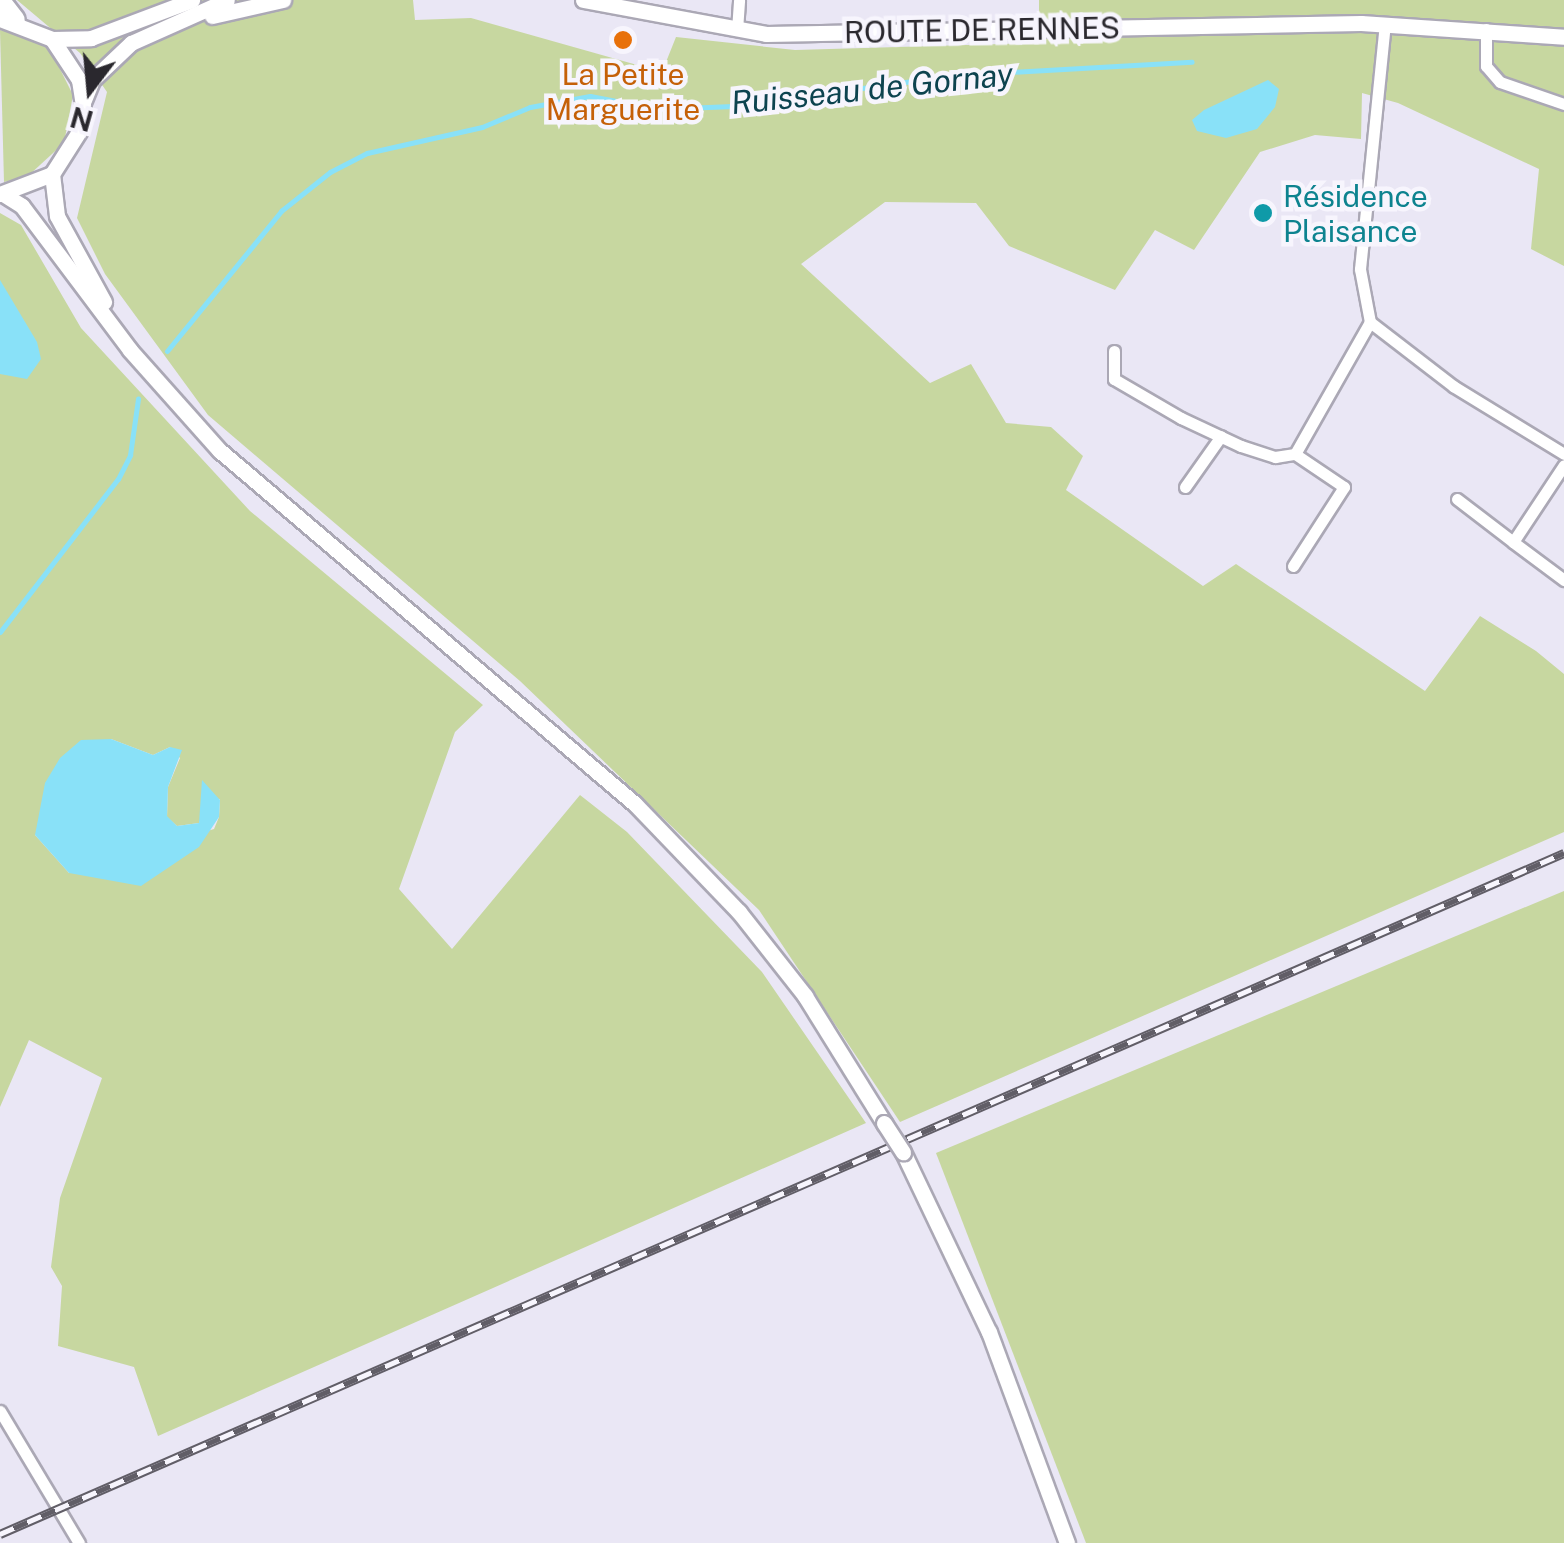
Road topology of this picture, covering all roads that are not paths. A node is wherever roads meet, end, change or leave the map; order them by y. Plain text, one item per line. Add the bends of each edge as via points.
1 (190, 0) edge
2 (228, 0) edge
3 (283, 0) edge
4 (583, 0) edge
5 (738, 0) edge
6 (0, 1) edge
7 (8, 20) edge
8 (1385, 24) junction
9 (169, 26) junction
10 (738, 30) junction
11 (1486, 30) junction
12 (1564, 37) edge
13 (52, 39) junction
14 (83, 104) junction
15 (1564, 104) edge
16 (52, 174) junction
17 (2, 194) edge
18 (1370, 322) junction
19 (130, 350) junction
20 (1114, 351) dead end
21 (1221, 436) junction
22 (1294, 454) junction
23 (1564, 454) edge
24 (1564, 465) edge
25 (1186, 487) dead end
26 (1457, 500) dead end
27 (1513, 542) junction
28 (1293, 566) dead end
29 (1564, 580) edge
30 (0, 1410) edge
31 (79, 1543) edge
32 (1067, 1543) edge

1 - 13 main road via 91,38
2 - 9 main road
3 - 9 main road
4 - 10 main road, ROUTE DE RENNES
5 - 10 street
6 - 7 highway
7 - 13 main road
8 - 10 main road, ROUTE DE RENNES
8 - 11 main road, ROUTE DE RENNES
8 - 18 street via 1360,269
9 - 14 main road via 131,43 108,63
11 - 12 main road, ROUTE DE RENNES
11 - 15 street via 1486,66 1500,82
13 - 14 main road via 68,58
14 - 16 main road via 69,154
16 - 17 main road
16 - 19 main road via 58,216
17 - 19 main road via 22,206
18 - 22 street
18 - 23 street via 1453,386
19 - 32 main road, bridge via 268,496 635,804 739,912 805,996 902,1152 989,1332
20 - 21 street via 1114,379
21 - 22 street via 1275,457
21 - 25 street
22 - 28 street via 1344,488
24 - 27 street
26 - 27 street
27 - 29 street
30 - 31 street

